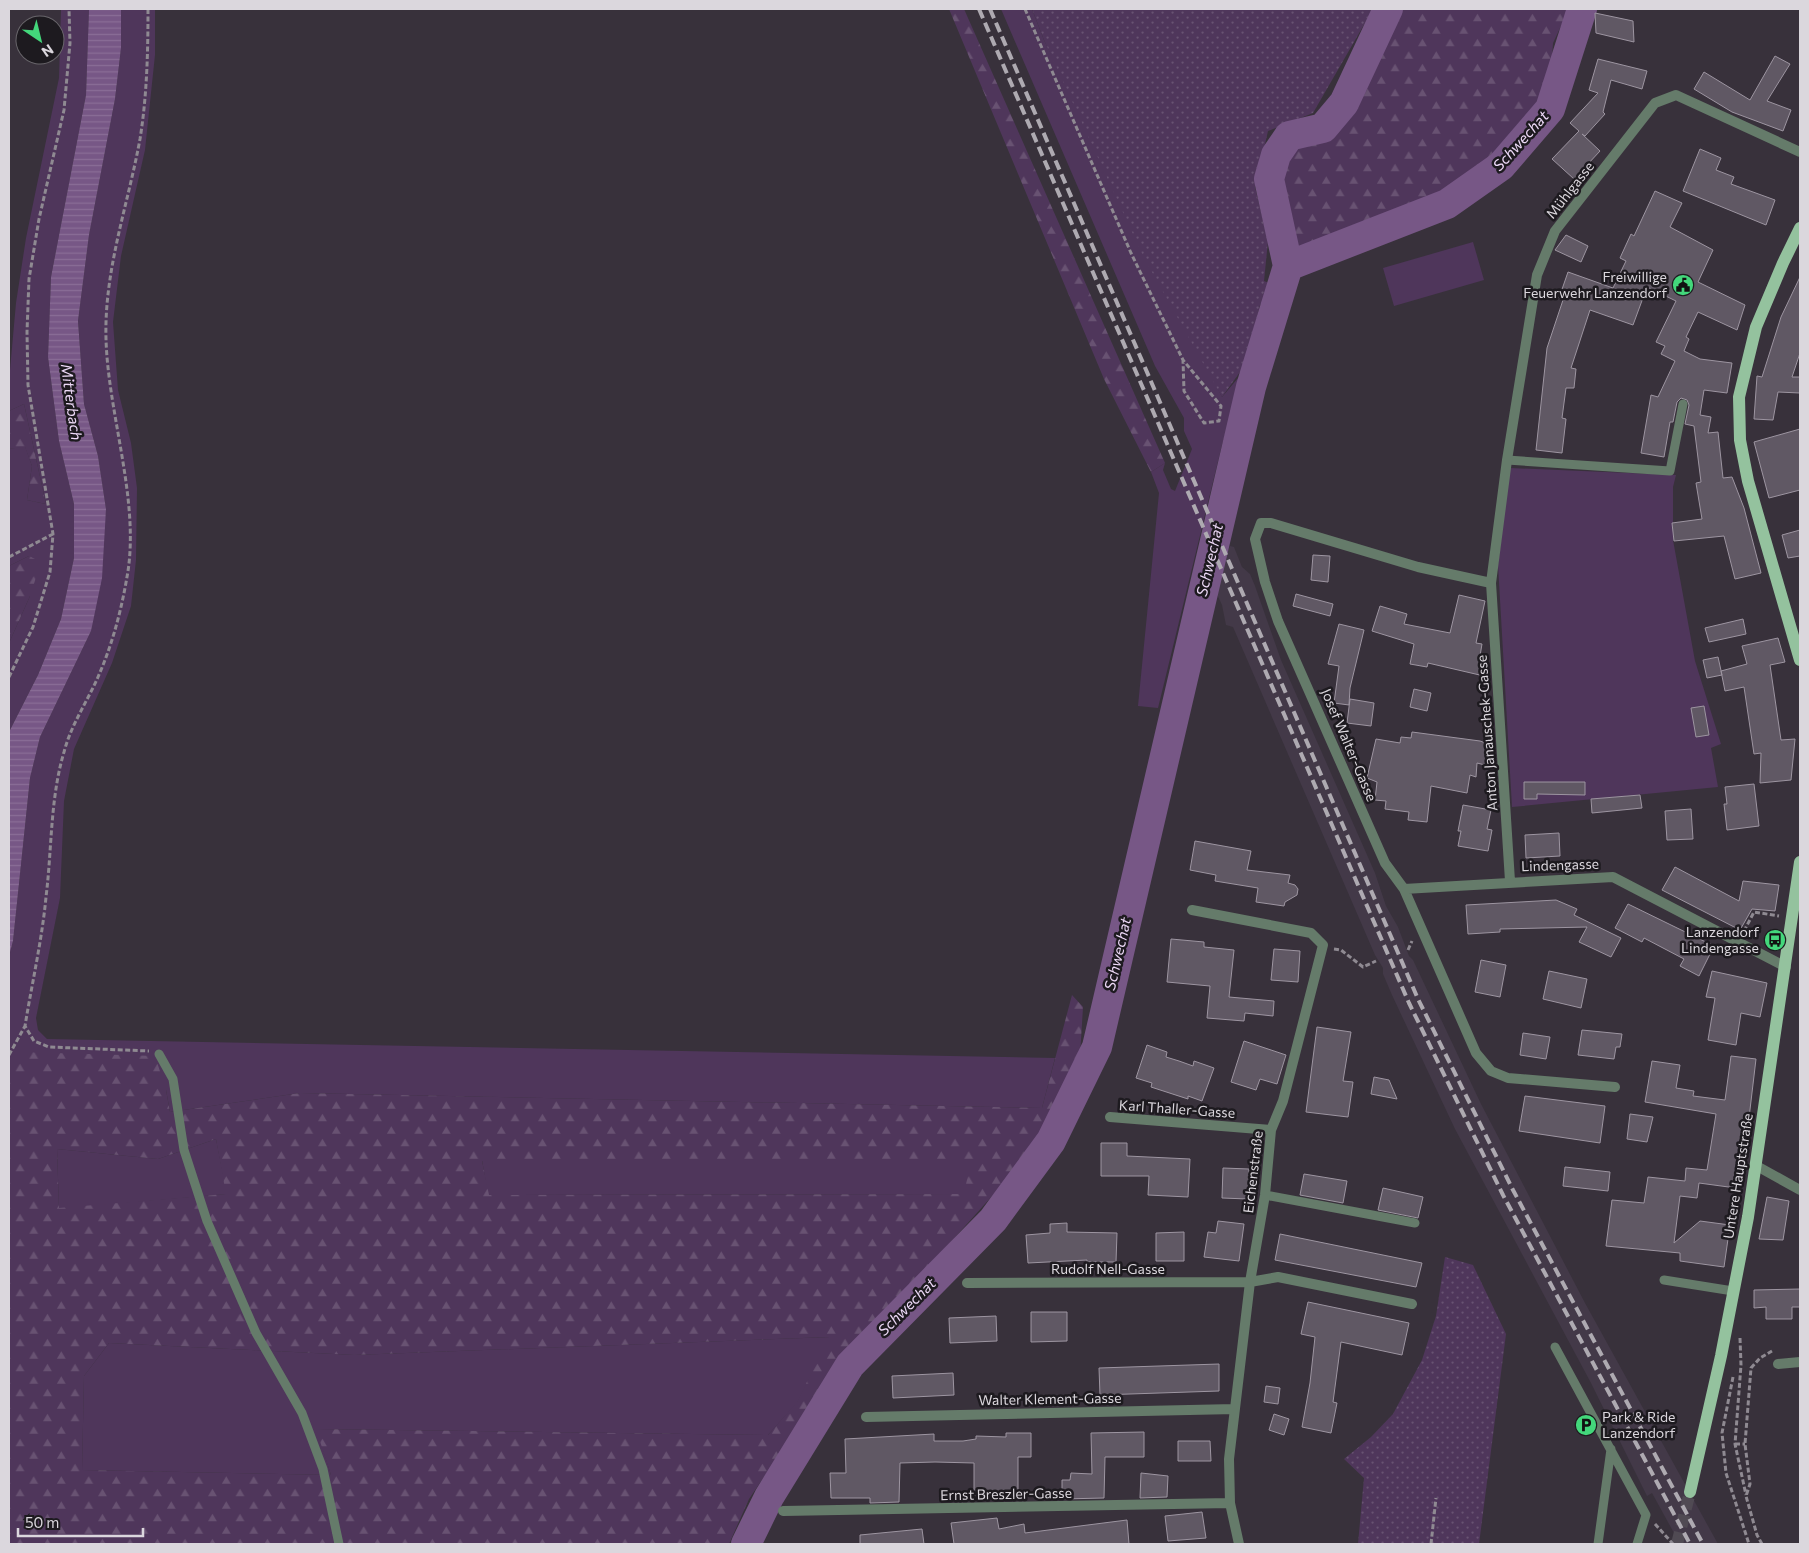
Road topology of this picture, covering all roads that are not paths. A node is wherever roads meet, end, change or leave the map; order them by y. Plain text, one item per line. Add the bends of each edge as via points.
1 (1800, 152) edge
2 (1800, 228) edge
3 (1683, 404) dead end
4 (1507, 460) junction
5 (1491, 583) junction
6 (1800, 660) edge
7 (1800, 862) edge
8 (1510, 881) junction
9 (1404, 889) junction
10 (1192, 910) dead end
11 (1786, 967) junction
12 (159, 1054) road end
13 (1615, 1087) dead end
14 (1110, 1118) dead end
15 (1271, 1130) junction
16 (1756, 1165) junction
17 (1800, 1190) edge
18 (1265, 1195) junction
19 (1415, 1223) dead end
20 (1664, 1280) dead end
21 (1250, 1282) junction
22 (967, 1283) dead end
23 (1733, 1291) junction
24 (1412, 1304) dead end
25 (1556, 1347) dead end
26 (1800, 1362) edge
27 (1778, 1364) dead end
28 (1235, 1409) junction
29 (866, 1417) dead end
30 (1611, 1448) junction
31 (1690, 1492) tunnel mouth
32 (1230, 1503) junction
33 (782, 1511) dead end
34 (339, 1544) edge
35 (1239, 1544) edge
36 (1598, 1544) edge
37 (1638, 1544) edge

1 - 4 street, Mühlgasse via 1676,95 1655,103 1556,231 1537,275
2 - 6 main road via 1756,327 1740,397 1740,440 1748,481
3 - 4 lane via 1670,471
4 - 5 street, Mühlgasse
5 - 8 street, Anton Janauschek-Gasse
5 - 9 street, Josef Walter-Gasse via 1418,567 1271,523 1260,523 1255,539 1264,582 1278,621 1385,863
7 - 11 main road, Untere Hauptstraße
8 - 9 street, Lindengasse
8 - 11 street, Lindengasse via 1613,876
9 - 13 street, Josef Walter-Gasse via 1476,1053 1491,1071 1508,1078
10 - 15 street, Eichenstraße via 1311,933 1323,945 1283,1100
11 - 16 main road, Untere Hauptstraße
12 - 34 lane via 173,1079 184,1150 207,1221 256,1333 302,1413 323,1469
14 - 15 street, Karl Thaller-Gasse
15 - 18 street, Eichenstraße
16 - 17 street
16 - 23 main road, Untere Hauptstraße
18 - 19 lane
18 - 21 street, Eichenstraße
20 - 23 lane
21 - 22 street, Rudolf Nell-Gasse
21 - 24 street, Rudolf Nell-Gasse via 1278,1277
21 - 28 street, Eichenstraße
23 - 31 main road, Untere Hauptstraße
25 - 30 lane
26 - 27 street
28 - 29 street, Walter Klement-Gasse
28 - 32 street, Eichenstraße via 1229,1459
30 - 36 lane
30 - 37 lane via 1646,1515
32 - 33 street, Ernst Breszler-Gasse
32 - 35 street, Eichenstraße

